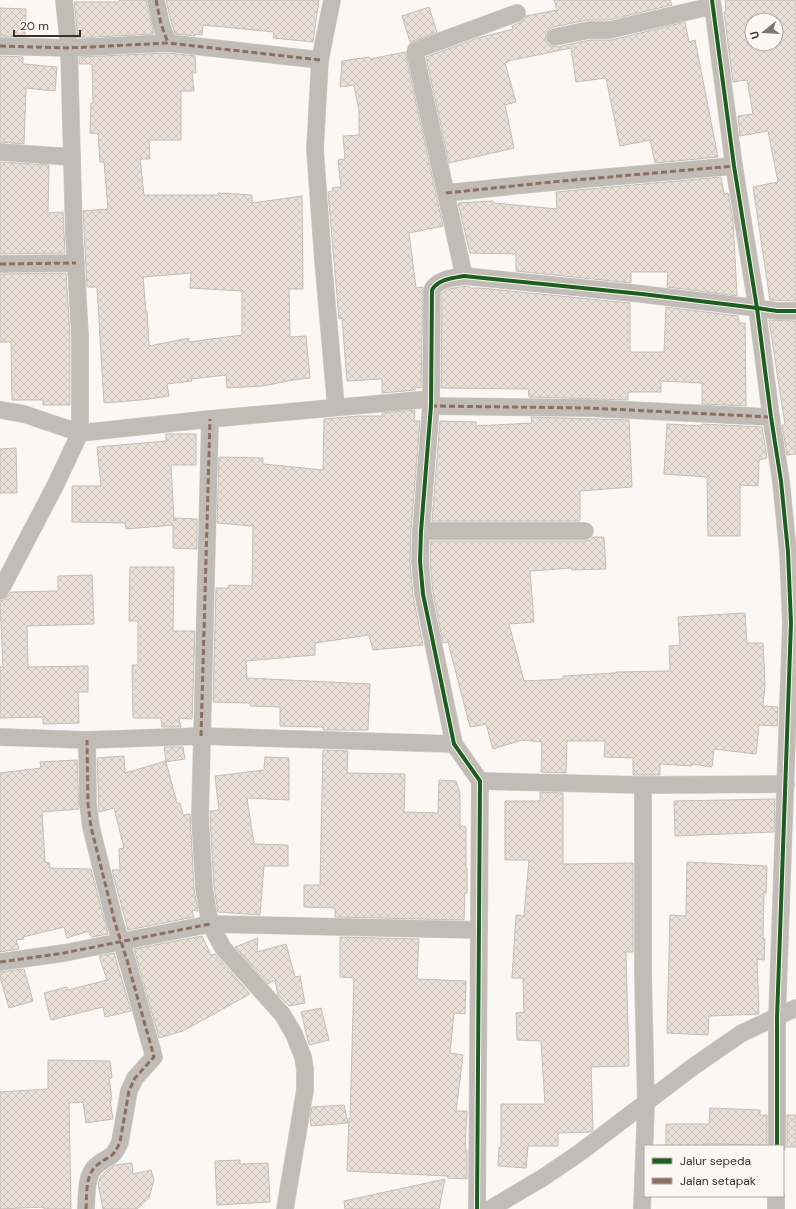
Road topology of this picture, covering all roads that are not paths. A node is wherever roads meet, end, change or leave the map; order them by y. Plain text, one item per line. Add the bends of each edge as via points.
1 (64, 0) edge
2 (156, 0) edge
3 (332, 0) edge
4 (712, 3) edge
5 (517, 13) dead end
6 (555, 37) dead end
7 (168, 43) junction
8 (0, 46) edge
9 (69, 48) junction
10 (320, 60) junction
11 (0, 152) edge
12 (72, 157) junction
13 (734, 166) junction
14 (446, 193) junction
15 (76, 263) junction
16 (0, 264) edge
17 (464, 276) junction
18 (757, 308) junction
19 (796, 311) edge
20 (430, 403) junction
21 (336, 407) junction
22 (0, 410) edge
23 (771, 417) junction
24 (210, 419) junction
25 (80, 433) junction
26 (421, 531) junction
27 (585, 531) dead end
28 (0, 591) edge
29 (794, 623) edge
30 (201, 736) junction
31 (0, 737) edge
32 (87, 740) junction
33 (454, 744) junction
34 (480, 781) junction
35 (786, 784) junction
36 (644, 785) junction
37 (210, 924) junction
38 (479, 930) junction
39 (121, 941) junction
40 (0, 962) edge
41 (796, 1008) edge
42 (777, 1018) junction
43 (646, 1103) junction
44 (644, 1145) edge
45 (777, 1145) edge
46 (644, 1156) edge
47 (776, 1197) edge
48 (86, 1209) edge
49 (284, 1209) edge
50 (477, 1209) edge
51 (490, 1209) edge
52 (642, 1209) edge
53 (776, 1209) edge

1 - 9 street
2 - 7 street
3 - 10 street
4 - 6 street via 622,28 589,30
4 - 13 street
5 - 14 street via 416,50
7 - 9 street
7 - 10 street
8 - 9 street
9 - 12 street
10 - 21 street via 316,149
11 - 12 street
12 - 15 street
13 - 14 street
13 - 18 street
14 - 17 street
15 - 16 street
15 - 25 street via 80,335
17 - 18 street
17 - 20 street via 442,281 432,290
18 - 19 street
18 - 23 street
20 - 21 street
20 - 23 street
20 - 26 street
21 - 24 street
22 - 25 street via 24,414
23 - 29 street via 781,481
24 - 25 street
24 - 30 street
25 - 28 street
26 - 27 street
26 - 33 street via 423,594
29 - 35 street
30 - 32 street
30 - 33 street
30 - 37 street via 200,817 204,888
31 - 32 street
32 - 39 street via 91,827
33 - 34 street
34 - 36 street
34 - 38 street
35 - 36 street
35 - 42 street
36 - 43 street via 643,973
37 - 38 street
37 - 39 street
37 - 49 street via 223,948 282,1014 294,1034 303,1057 305,1090
38 - 50 street
39 - 40 street via 64,953
39 - 48 street via 154,1057 131,1084 120,1142 113,1155 92,1171 88,1183
41 - 42 street
42 - 43 street via 742,1033
42 - 45 street
43 - 44 street
43 - 51 street via 544,1177
46 - 52 street
47 - 53 street

